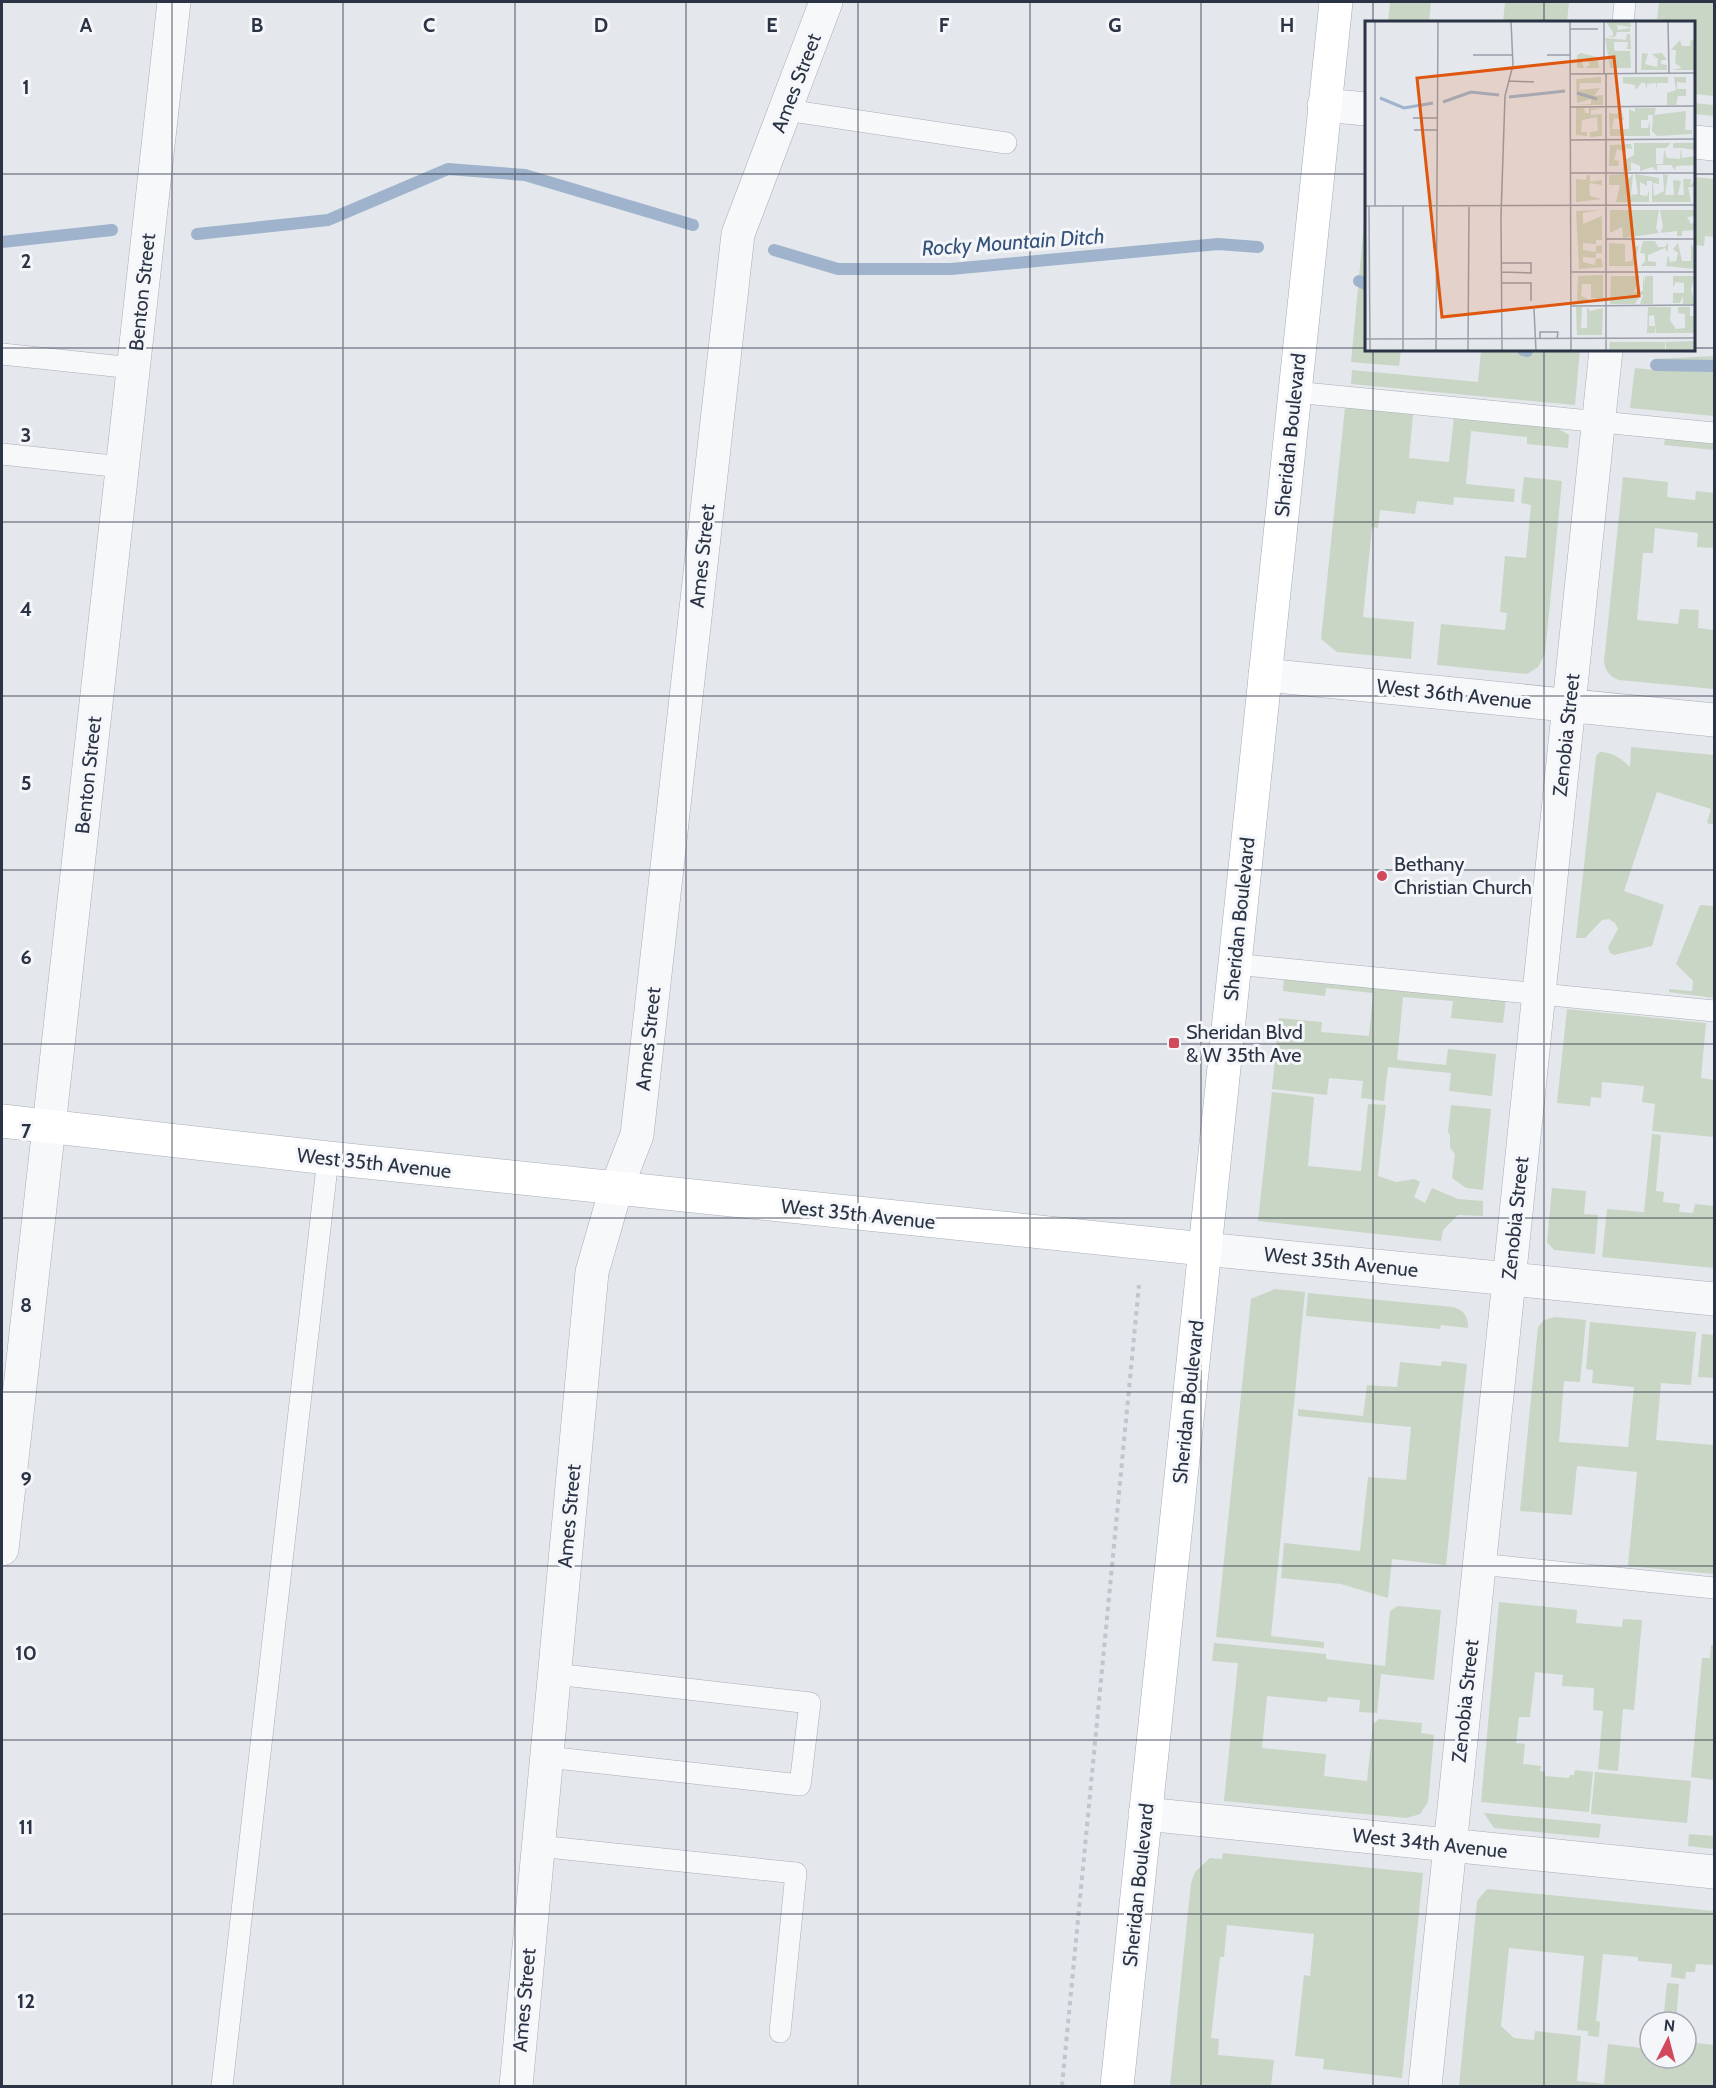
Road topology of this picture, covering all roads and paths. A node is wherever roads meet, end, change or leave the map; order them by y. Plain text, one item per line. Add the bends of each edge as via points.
1 (174, 2) edge
2 (826, 2) edge
3 (1336, 2) edge
4 (1625, 2) edge
5 (1623, 21) edge
6 (1324, 105) junction
7 (1365, 109) edge
8 (786, 110) junction
9 (1695, 142) edge
10 (1006, 143) dead end
11 (1714, 144) edge
12 (1606, 351) edge
13 (2, 354) edge
14 (133, 368) junction
15 (1294, 392) junction
16 (1598, 421) junction
17 (1714, 433) edge
18 (2, 454) edge
19 (122, 467) junction
20 (1265, 675) junction
21 (1569, 706) junction
22 (1714, 720) edge
23 (1234, 964) junction
24 (1538, 994) junction
25 (1714, 1011) edge
26 (2, 1121) edge
27 (49, 1126) junction
28 (328, 1158) junction
29 (616, 1189) junction
30 (1204, 1249) junction
31 (1509, 1279) junction
32 (1139, 1285) dead end
33 (1714, 1299) edge
34 (2, 1549) edge
35 (1479, 1564) junction
36 (1714, 1588) edge
37 (555, 1674) junction
38 (547, 1756) junction
39 (1145, 1814) junction
40 (538, 1846) junction
41 (1450, 1846) junction
42 (1714, 1872) edge
43 (780, 2032) dead end
44 (222, 2086) edge
45 (516, 2086) edge
46 (1062, 2086) edge
47 (1117, 2086) edge
48 (1425, 2086) edge

1 - 14 street, Benton Street
2 - 8 street, Ames Street
3 - 6 main road, Sheridan Boulevard
4 - 5 lane
6 - 7 street
6 - 15 main road, Sheridan Boulevard
8 - 10 lane
8 - 29 street, Ames Street via 738,234 637,1135
9 - 11 street
12 - 16 street, Zenobia Street
13 - 14 lane
14 - 19 street, Benton Street
15 - 16 lane
15 - 20 main road, Sheridan Boulevard
16 - 17 lane
16 - 21 street, Zenobia Street
18 - 19 lane
19 - 27 street, Benton Street
20 - 21 street, West 36th Avenue
20 - 23 main road, Sheridan Boulevard
21 - 22 street, West 36th Avenue
21 - 24 street, Zenobia Street
23 - 24 lane
23 - 30 main road, Sheridan Boulevard
24 - 25 lane
24 - 31 street, Zenobia Street
26 - 27 main road, West 35th Avenue
27 - 28 main road, West 35th Avenue
27 - 34 street, Benton Street
28 - 29 main road, West 35th Avenue
28 - 44 lane
29 - 30 main road, West 35th Avenue
29 - 37 street, Ames Street via 592,1272
30 - 31 street, West 35th Avenue
30 - 39 main road, Sheridan Boulevard
31 - 33 street, West 35th Avenue
31 - 35 street, Zenobia Street
32 - 46 path
35 - 36 lane
35 - 41 street, Zenobia Street
37 - 38 street, Ames Street
37 - 38 lane via 810,1703 800,1785
38 - 40 street, Ames Street
39 - 41 street, West 34th Avenue
39 - 47 main road, Sheridan Boulevard
40 - 43 lane via 796,1874
40 - 45 street, Ames Street
41 - 42 street, West 34th Avenue
41 - 48 street, Zenobia Street

